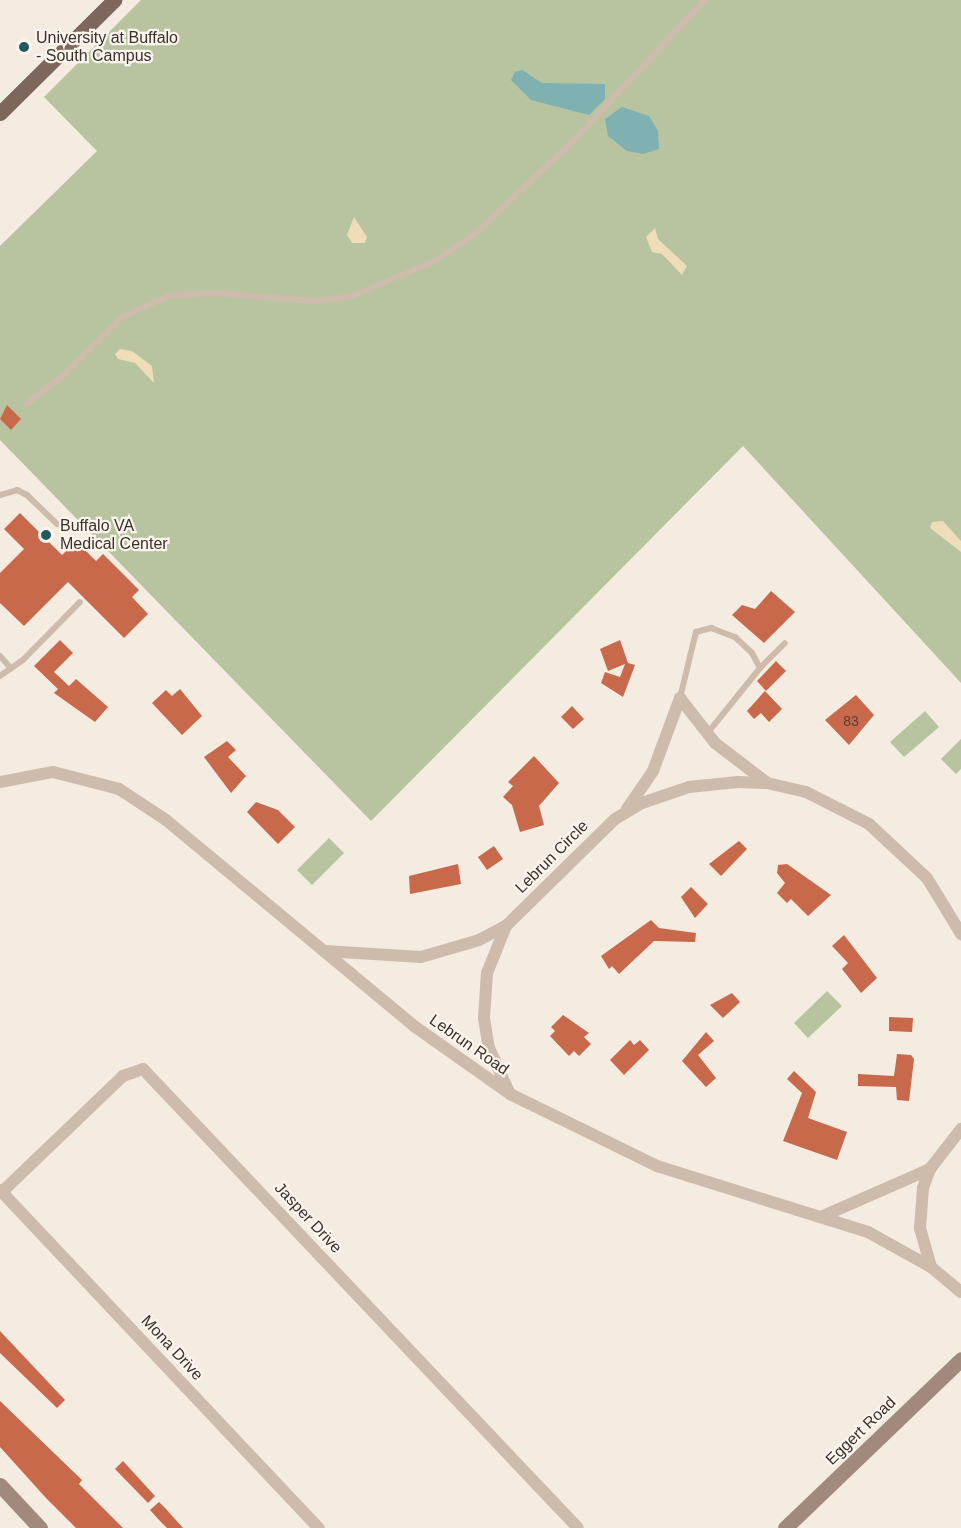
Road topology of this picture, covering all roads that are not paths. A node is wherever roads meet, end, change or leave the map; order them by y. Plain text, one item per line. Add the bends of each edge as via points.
1 (114, 0) edge
2 (705, 0) edge
3 (0, 113) edge
4 (26, 404) dead end
5 (0, 495) edge
6 (57, 524) dead end
7 (80, 602) dead end
8 (785, 643) dead end
9 (0, 656) edge
10 (9, 666) junction
11 (760, 668) junction
12 (0, 676) edge
13 (680, 698) junction
14 (706, 734) junction
15 (0, 782) edge
16 (767, 783) junction
17 (622, 815) junction
18 (507, 925) junction
19 (961, 934) edge
20 (323, 951) junction
21 (510, 1094) junction
22 (961, 1129) edge
23 (930, 1168) junction
24 (1, 1191) edge
25 (823, 1216) junction
26 (931, 1267) junction
27 (961, 1292) edge
28 (961, 1359) edge
29 (0, 1485) edge
30 (40, 1528) edge
31 (319, 1528) edge
32 (578, 1528) edge
33 (785, 1528) edge

1 - 3 main road
2 - 4 lane via 565,149 475,234 435,261 350,297 328,300 296,302 213,292 169,296 122,317 63,376
5 - 6 lane via 17,490 27,495
7 - 10 lane via 23,660
8 - 11 lane
9 - 10 lane
10 - 12 lane
11 - 13 lane via 735,637 711,628 696,632
11 - 14 lane
13 - 14 street, Lebrun Circle
13 - 17 street, Lebrun Circle via 652,771
14 - 16 street, Lebrun Circle
15 - 20 street, Lebrun Road via 53,772 119,789 166,820
16 - 17 street, Lebrun Circle via 689,787
16 - 19 street, Lebrun Circle via 806,792 869,824 927,878
17 - 18 street, Lebrun Circle
18 - 20 street, Lebrun Circle via 452,951 421,957
18 - 21 street, Lebrun Circle via 487,973 484,1018 489,1048
20 - 21 street, Lebrun Road via 414,1026
21 - 25 street, Lebrun Road via 657,1166
22 - 23 street
23 - 25 street
23 - 26 street via 920,1208
24 - 31 street, Mona Drive
24 - 32 street, Jasper Drive via 123,1076 143,1069
25 - 26 street, Lebrun Road via 879,1237
26 - 27 street, Lebrun Road
28 - 33 street, Eggert Road
29 - 30 street

